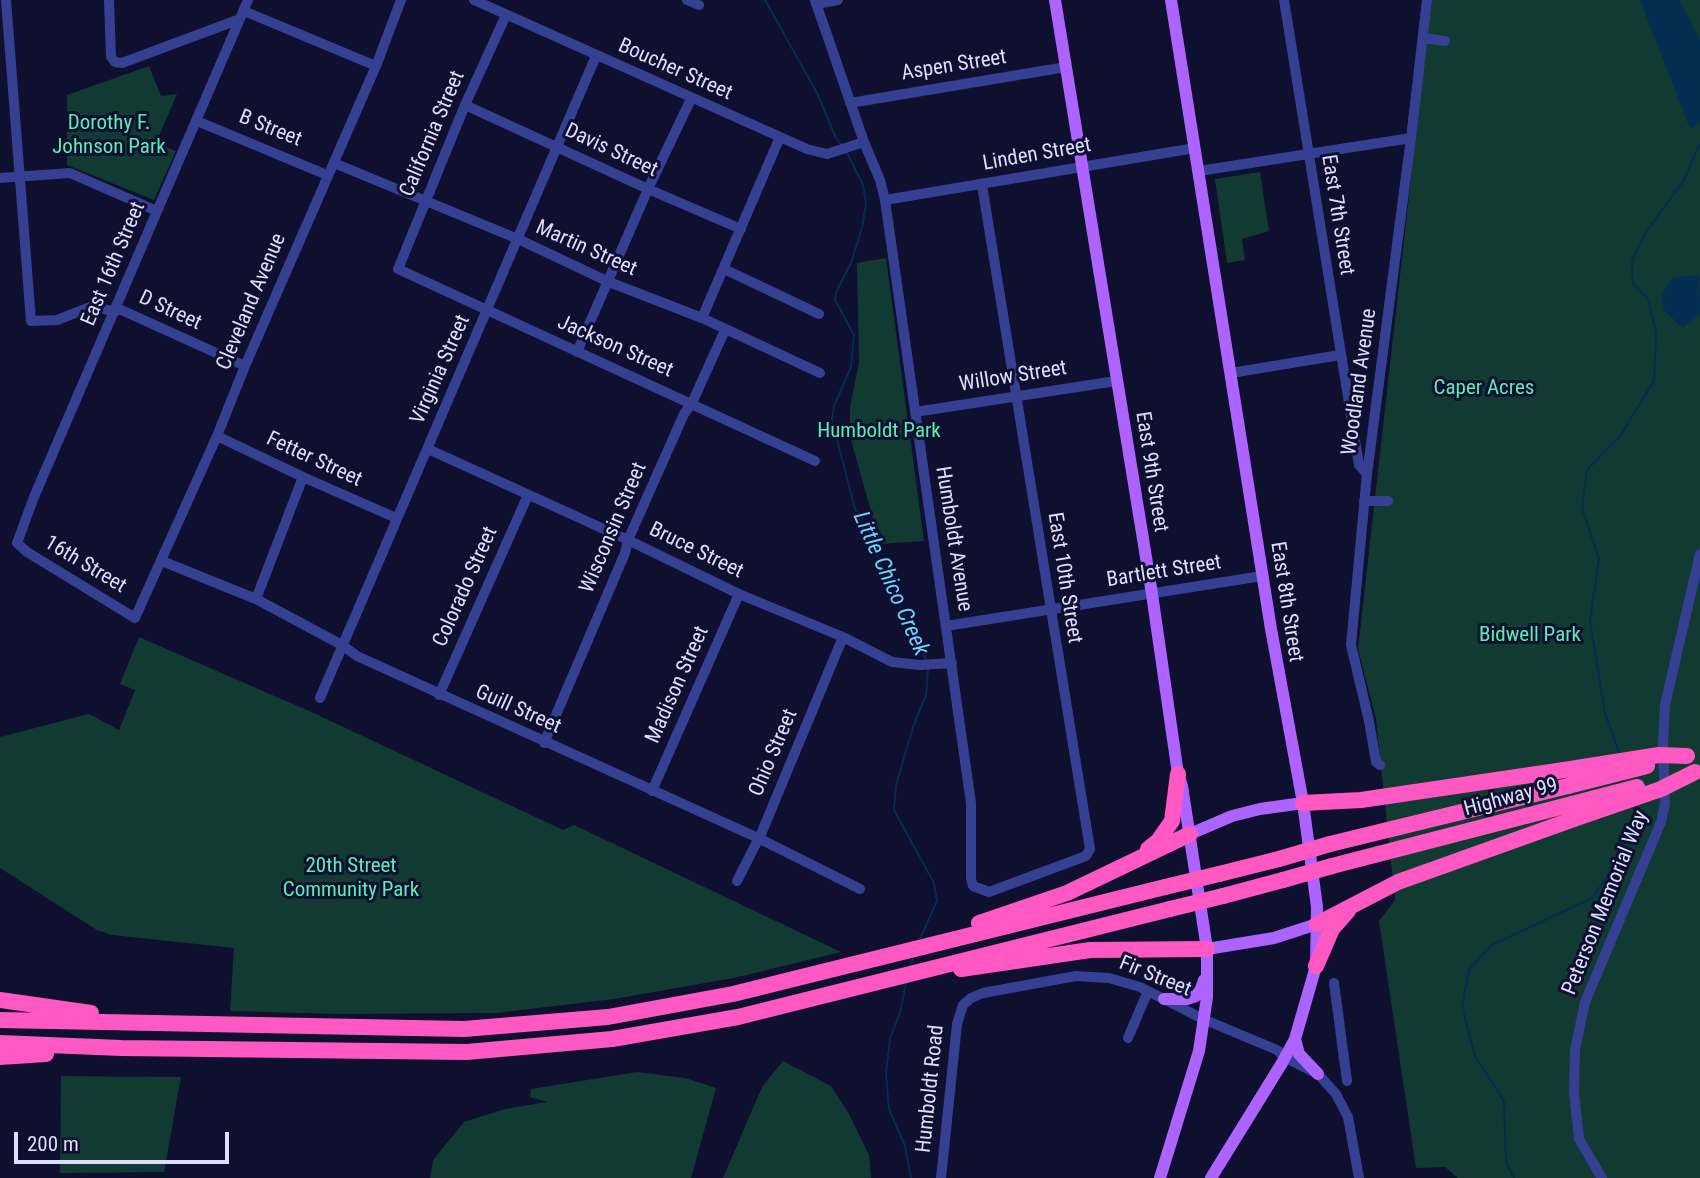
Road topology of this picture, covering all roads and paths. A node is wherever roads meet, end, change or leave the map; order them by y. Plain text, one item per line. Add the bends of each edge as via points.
1 (6, 0) edge
2 (108, 0) edge
3 (401, 0) edge
4 (474, 0) edge
5 (687, 0) edge
6 (838, 0) edge
7 (1055, 0) edge
8 (1171, 0) edge
9 (1284, 0) edge
10 (1427, 0) edge
11 (815, 2) edge
12 (497, 4) edge
13 (699, 5) dead end
14 (244, 10) edge
15 (506, 15) junction
16 (1423, 38) junction
17 (1445, 41) dead end
18 (596, 56) junction
19 (376, 66) junction
20 (1066, 67) junction
21 (691, 99) junction
22 (850, 103) junction
23 (466, 105) junction
24 (197, 121) junction
25 (780, 137) junction
26 (1411, 138) junction
27 (864, 142) junction
28 (558, 148) junction
29 (1195, 148) junction
30 (1308, 154) junction
31 (334, 163) junction
32 (1082, 167) junction
33 (1199, 171) junction
34 (327, 175) junction
35 (21, 176) junction
36 (0, 178) edge
37 (982, 185) junction
38 (648, 189) junction
39 (885, 200) junction
40 (426, 203) junction
41 (157, 211) junction
42 (741, 229) junction
43 (518, 239) junction
44 (398, 269) joint
45 (724, 269) junction
46 (609, 282) junction
47 (489, 309) junction
48 (116, 310) junction
49 (819, 314) dead end
50 (702, 318) junction
51 (725, 330) junction
52 (577, 352) junction
53 (1340, 355) junction
54 (245, 366) junction
55 (820, 373) dead end
56 (1231, 373) junction
57 (1116, 382) junction
58 (1015, 396) junction
59 (692, 403) junction
60 (915, 412) junction
61 (217, 436) junction
62 (428, 449) junction
63 (815, 461) dead end
64 (1367, 474) junction
65 (303, 477) junction
66 (528, 495) junction
67 (1364, 501) junction
68 (1388, 502) dead end
69 (396, 518) junction
70 (628, 540) junction
71 (17, 543) joint
72 (1700, 554) edge
73 (162, 561) junction
74 (1262, 576) junction
75 (739, 594) junction
76 (1152, 594) junction
77 (256, 599) junction
78 (1050, 610) junction
79 (135, 618) joint
80 (946, 626) junction
81 (843, 638) junction
82 (342, 645) junction
83 (947, 664) junction
84 (439, 695) junction
85 (320, 698) dead end
86 (544, 743) junction
87 (1693, 755) edge
88 (1380, 765) dead end
89 (1697, 771) edge
90 (1178, 774) junction
91 (1566, 778) junction
92 (652, 792) junction
93 (1303, 803) junction
94 (1573, 811) junction
95 (1190, 834) junction
96 (758, 838) junction
97 (1107, 874) junction
98 (737, 881) dead end
99 (973, 886) joint
100 (860, 889) dead end
101 (1354, 905) junction
102 (1317, 924) junction
103 (935, 940) junction
104 (1207, 950) junction
105 (1316, 966) junction
106 (926, 969) junction
107 (1207, 973) junction
108 (1334, 983) dead end
109 (1149, 991) junction
110 (1164, 999) junction
111 (0, 1000) edge
112 (963, 1005) joint
113 (1203, 1018) junction
114 (0, 1020) edge
115 (152, 1023) junction
116 (1128, 1038) dead end
117 (1295, 1039) junction
118 (0, 1043) edge
119 (121, 1048) junction
120 (0, 1057) edge
121 (1286, 1058) junction
122 (1318, 1074) junction
123 (1336, 1094) junction
124 (941, 1178) edge
125 (1160, 1178) edge
126 (1211, 1178) edge
127 (1359, 1178) edge
128 (1602, 1178) edge

1 - 35 street
2 - 14 street via 111,57 122,63
3 - 19 street, Cleveland Avenue
4 - 12 street, Boucher Street
5 - 13 street
6 - 11 street
7 - 20 main road, East 9th Street
8 - 29 main road, East 8th Street
9 - 30 street, East 7th Street
10 - 16 street, Woodland Avenue
11 - 22 street, Humboldt Avenue
12 - 15 street, Boucher Street
14 - 19 street
14 - 24 street, East 16th Street
15 - 18 street, Boucher Street
15 - 23 street, California Street
16 - 17 street
16 - 26 street, Woodland Avenue
18 - 21 street, Boucher Street
18 - 28 street, Virginia Street
19 - 31 street, Cleveland Avenue
20 - 22 street, Aspen Street
20 - 32 main road, East 9th Street
21 - 25 street, Boucher Street
21 - 38 street
22 - 27 street, Humboldt Avenue
23 - 28 street, Davis Street
23 - 40 street, California Street
24 - 34 street, B Street
24 - 41 street, East 16th Street
25 - 27 street, Boucher Street via 827,154
25 - 42 street
26 - 30 street
26 - 64 street, Woodland Avenue
27 - 39 street, Humboldt Avenue
28 - 38 street, Davis Street
28 - 43 street, Virginia Street
29 - 32 street, Linden Street
29 - 33 main road, East 8th Street
30 - 33 street
30 - 53 street, East 7th Street
31 - 34 street, Cleveland Avenue
31 - 40 street, Martin Street
32 - 37 street, Linden Street
32 - 57 main road, East 9th Street
33 - 56 main road, East 8th Street
34 - 54 street, Cleveland Avenue
35 - 36 street
35 - 41 street via 70,173
35 - 48 street via 31,321 57,320 93,306
37 - 39 street, Linden Street
37 - 58 street, East 10th Street
38 - 42 street, Davis Street
38 - 46 street
39 - 60 street, Humboldt Avenue
40 - 43 street, Martin Street
40 - 44 street, California Street
41 - 48 street, East 16th Street
42 - 45 street
43 - 46 street, Martin Street
43 - 47 street, Virginia Street
44 - 47 street, Jackson Street
45 - 49 street
45 - 50 street
46 - 50 street, Martin Street
46 - 52 street
47 - 52 street, Jackson Street
47 - 62 street, Virginia Street
48 - 54 street, D Street
48 - 71 street, East 16th Street
50 - 51 street, Martin Street
51 - 55 street, Martin Street
51 - 59 street, Wisconsin Street
52 - 59 street, Jackson Street
53 - 56 street
53 - 64 street, East 7th Street via 1359,465
54 - 61 street, Cleveland Avenue
56 - 74 main road, East 8th Street
57 - 58 street, Willow Street
57 - 76 main road, East 9th Street
58 - 60 street, Willow Street
58 - 78 street, East 10th Street
59 - 63 street, Jackson Street
59 - 70 street, Wisconsin Street
60 - 80 street, Humboldt Avenue
61 - 65 street, Fetter Street
61 - 73 street, Cleveland Avenue
62 - 66 street, Bruce Street
62 - 69 street, Virginia Street
64 - 67 street, Woodland Avenue
65 - 69 street, Fetter Street
65 - 77 street
66 - 70 street, Bruce Street
66 - 84 street, Colorado Street
67 - 68 street
67 - 88 street, Woodland Avenue via 1352,653
69 - 82 street, Virginia Street
70 - 75 street, Bruce Street
70 - 86 street, Wisconsin Street
71 - 79 street, 16th Street
72 - 128 street, Peterson Memorial Way via 1665,705 1661,822 1585,1002 1575,1050 1573,1092 1579,1139
73 - 77 street, Guill Street
73 - 79 street, Cleveland Avenue
74 - 76 street, Bartlett Street
74 - 93 main road, East 8th Street
75 - 81 street, Bruce Street
75 - 92 street, Madison Street
76 - 78 street, Bartlett Street
76 - 90 main road, East 9th Street
77 - 82 street, Guill Street
78 - 80 street, Bartlett Street
78 - 99 street, East 10th Street via 1090,849 1086,856 998,890 981,891
80 - 83 street, Humboldt Avenue
81 - 83 street, Bruce Street via 892,662
81 - 96 street, Ohio Street
82 - 84 street, Guill Street
82 - 85 street, Virginia Street
83 - 99 street, Humboldt Avenue via 971,803
84 - 86 street, Guill Street
86 - 92 street, Guill Street
87 - 91 highway, bridge via 1658,755
89 - 94 highway, Highway 99, bridge
90 - 95 main road, East 9th Street
90 - 97 highway via 1175,812 1167,830 1148,849
91 - 93 highway
91 - 103 highway, bridge via 1279,859
92 - 96 street, Guill Street
93 - 95 main road via 1232,816
93 - 102 main road, East 8th Street
94 - 101 highway via 1398,882
94 - 106 highway, Highway 99, bridge via 1332,866
95 - 97 highway
95 - 104 main road, East 9th Street
96 - 98 street, Ohio Street
96 - 100 street, Guill Street
97 - 103 highway
101 - 102 highway
101 - 105 highway via 1332,929
102 - 104 main road via 1275,938
102 - 105 main road, East 8th Street
103 - 115 highway via 733,994 608,1017 464,1029
104 - 106 highway via 1090,950 939,972
104 - 107 main road, East 9th Street
105 - 117 main road, East 8th Street
106 - 119 highway via 738,1017 612,1039 467,1052
107 - 110 main road via 1196,996
107 - 113 main road, East 9th Street
108 - 123 street via 1347,1082
109 - 110 street, Fir Street
109 - 112 street, Fir Street via 1109,978 1076,976 983,993
109 - 116 street
110 - 113 street, Fir Street
111 - 115 highway
112 - 124 street, Humboldt Road via 957,1024
113 - 121 street, Fir Street
113 - 125 main road, East 9th Street via 1199,1051
114 - 115 highway
117 - 121 main road, East 8th Street
117 - 122 main road via 1299,1054
118 - 119 highway
119 - 120 highway
121 - 122 street
121 - 126 main road, East 8th Street
122 - 123 street
123 - 127 street via 1351,1129

